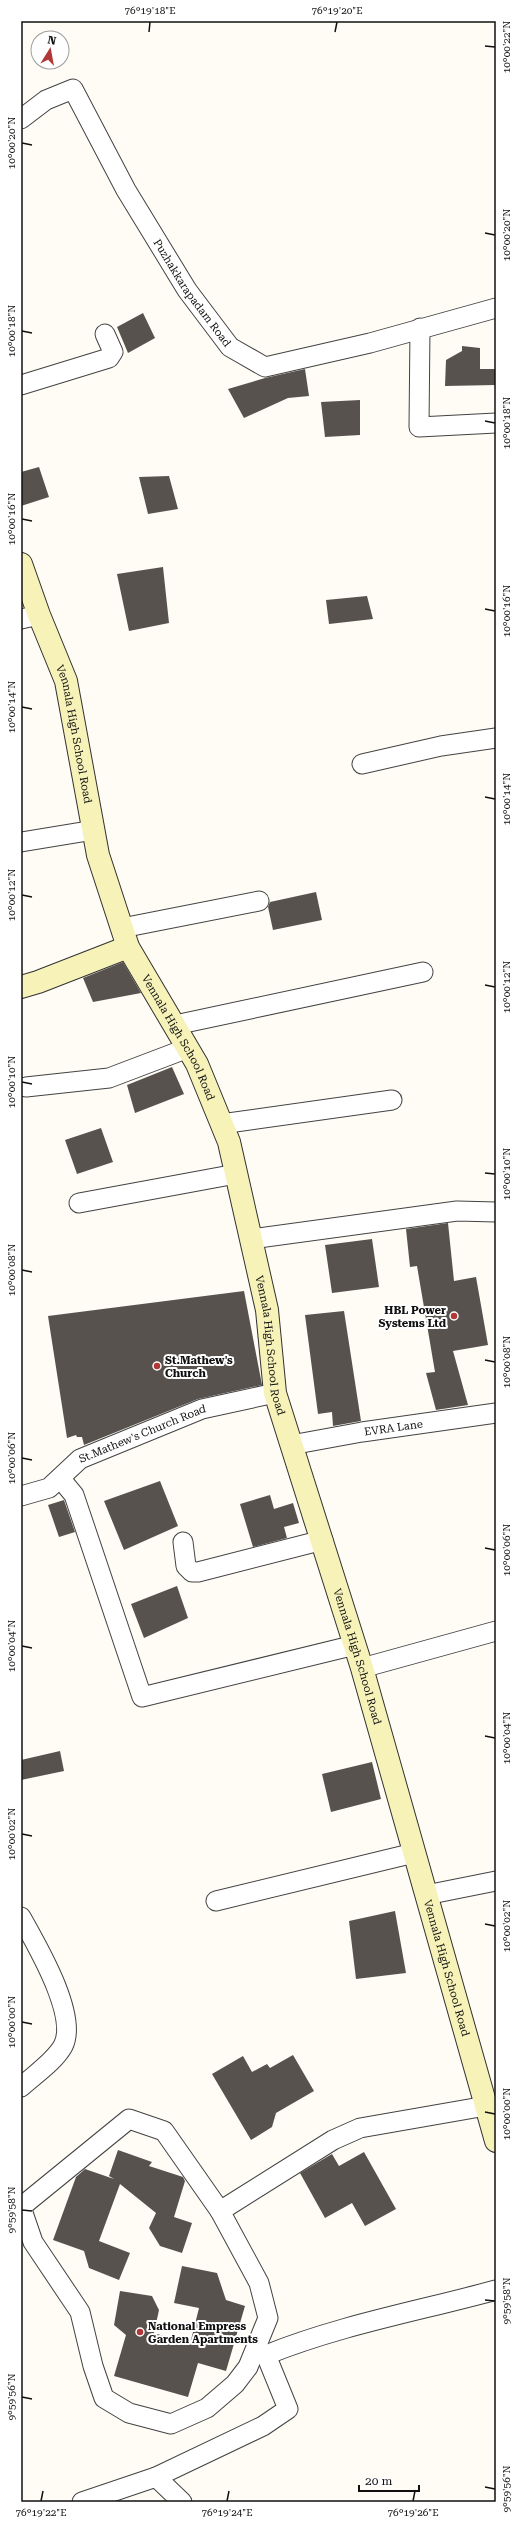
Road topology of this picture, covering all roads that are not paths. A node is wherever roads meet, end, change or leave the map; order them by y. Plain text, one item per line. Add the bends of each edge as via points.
1 (21, 119) edge
2 (496, 308) edge
3 (420, 328) junction
4 (105, 334) dead end
5 (21, 385) edge
6 (496, 423) edge
7 (21, 564) edge
8 (30, 617) edge
9 (496, 738) edge
10 (362, 764) dead end
11 (94, 830) junction
12 (21, 842) edge
13 (258, 901) dead end
14 (125, 937) junction
15 (423, 972) dead end
16 (21, 987) edge
17 (174, 1025) junction
18 (188, 1048) junction
19 (26, 1087) dead end
20 (392, 1100) dead end
21 (221, 1124) junction
22 (236, 1174) junction
23 (79, 1203) dead end
24 (496, 1212) edge
25 (251, 1240) junction
26 (275, 1393) junction
27 (496, 1413) edge
28 (291, 1445) junction
29 (60, 1478) junction
30 (21, 1496) edge
31 (323, 1540) junction
32 (183, 1542) dead end
33 (496, 1631) edge
34 (355, 1644) junction
35 (362, 1668) junction
36 (414, 1853) junction
37 (496, 1881) edge
38 (426, 1895) junction
39 (216, 1901) dead end
40 (21, 1917) edge
41 (21, 2087) edge
42 (486, 2106) junction
43 (496, 2141) edge
44 (21, 2207) edge
45 (220, 2211) junction
46 (496, 2290) edge
47 (156, 2477) junction
48 (82, 2502) edge
49 (182, 2502) edge

1 - 3 street, Puzhakkarapadam Road via 46,100 73,89 126,190 187,290 230,347 265,366 370,343
2 - 3 street, Puzhakkarapadam Road
3 - 6 street via 419,426
4 - 5 street via 113,352 109,358
7 - 8 main road, Vennala High School Road
8 - 11 main road, Vennala High School Road via 66,681
9 - 10 street via 441,746
11 - 12 street
11 - 14 main road, Vennala High School Road via 98,855
13 - 14 street
14 - 16 main road via 38,982
14 - 17 main road, Vennala High School Road
15 - 17 street
17 - 18 main road, Vennala High School Road
18 - 19 street via 109,1078
18 - 21 main road, Vennala High School Road via 198,1064
20 - 21 street
21 - 22 main road, Vennala High School Road
22 - 23 street
22 - 25 main road, Vennala High School Road
24 - 25 street via 457,1211
25 - 26 main road, Vennala High School Road via 267,1310
26 - 28 main road, Vennala High School Road
26 - 29 street, St.Mathew's Church Road via 202,1409 80,1459
27 - 28 street, EVRA Lane
28 - 31 main road, Vennala High School Road
29 - 30 street, St.Mathew's Church Road via 49,1488
29 - 34 street via 74,1495 142,1696
31 - 32 street via 198,1572 192,1572 186,1566
31 - 34 main road, Vennala High School Road
33 - 35 street
34 - 35 main road, Vennala High School Road
35 - 36 main road, Vennala High School Road
36 - 38 main road, Vennala High School Road
36 - 39 street
37 - 38 street
38 - 42 main road, Vennala High School Road
40 - 41 street via 56,1984 66,2028 64,2045
42 - 43 main road, Vennala High School Road
42 - 45 street via 360,2128 333,2140
44 - 45 street via 129,2119 164,2131
44 - 45 street via 33,2242 80,2312 92,2366 104,2398 129,2413 171,2424 207,2408 235,2384 248,2367 268,2318 259,2283
46 - 47 street via 294,2343 266,2355 288,2409 263,2426
47 - 48 street
47 - 49 street

